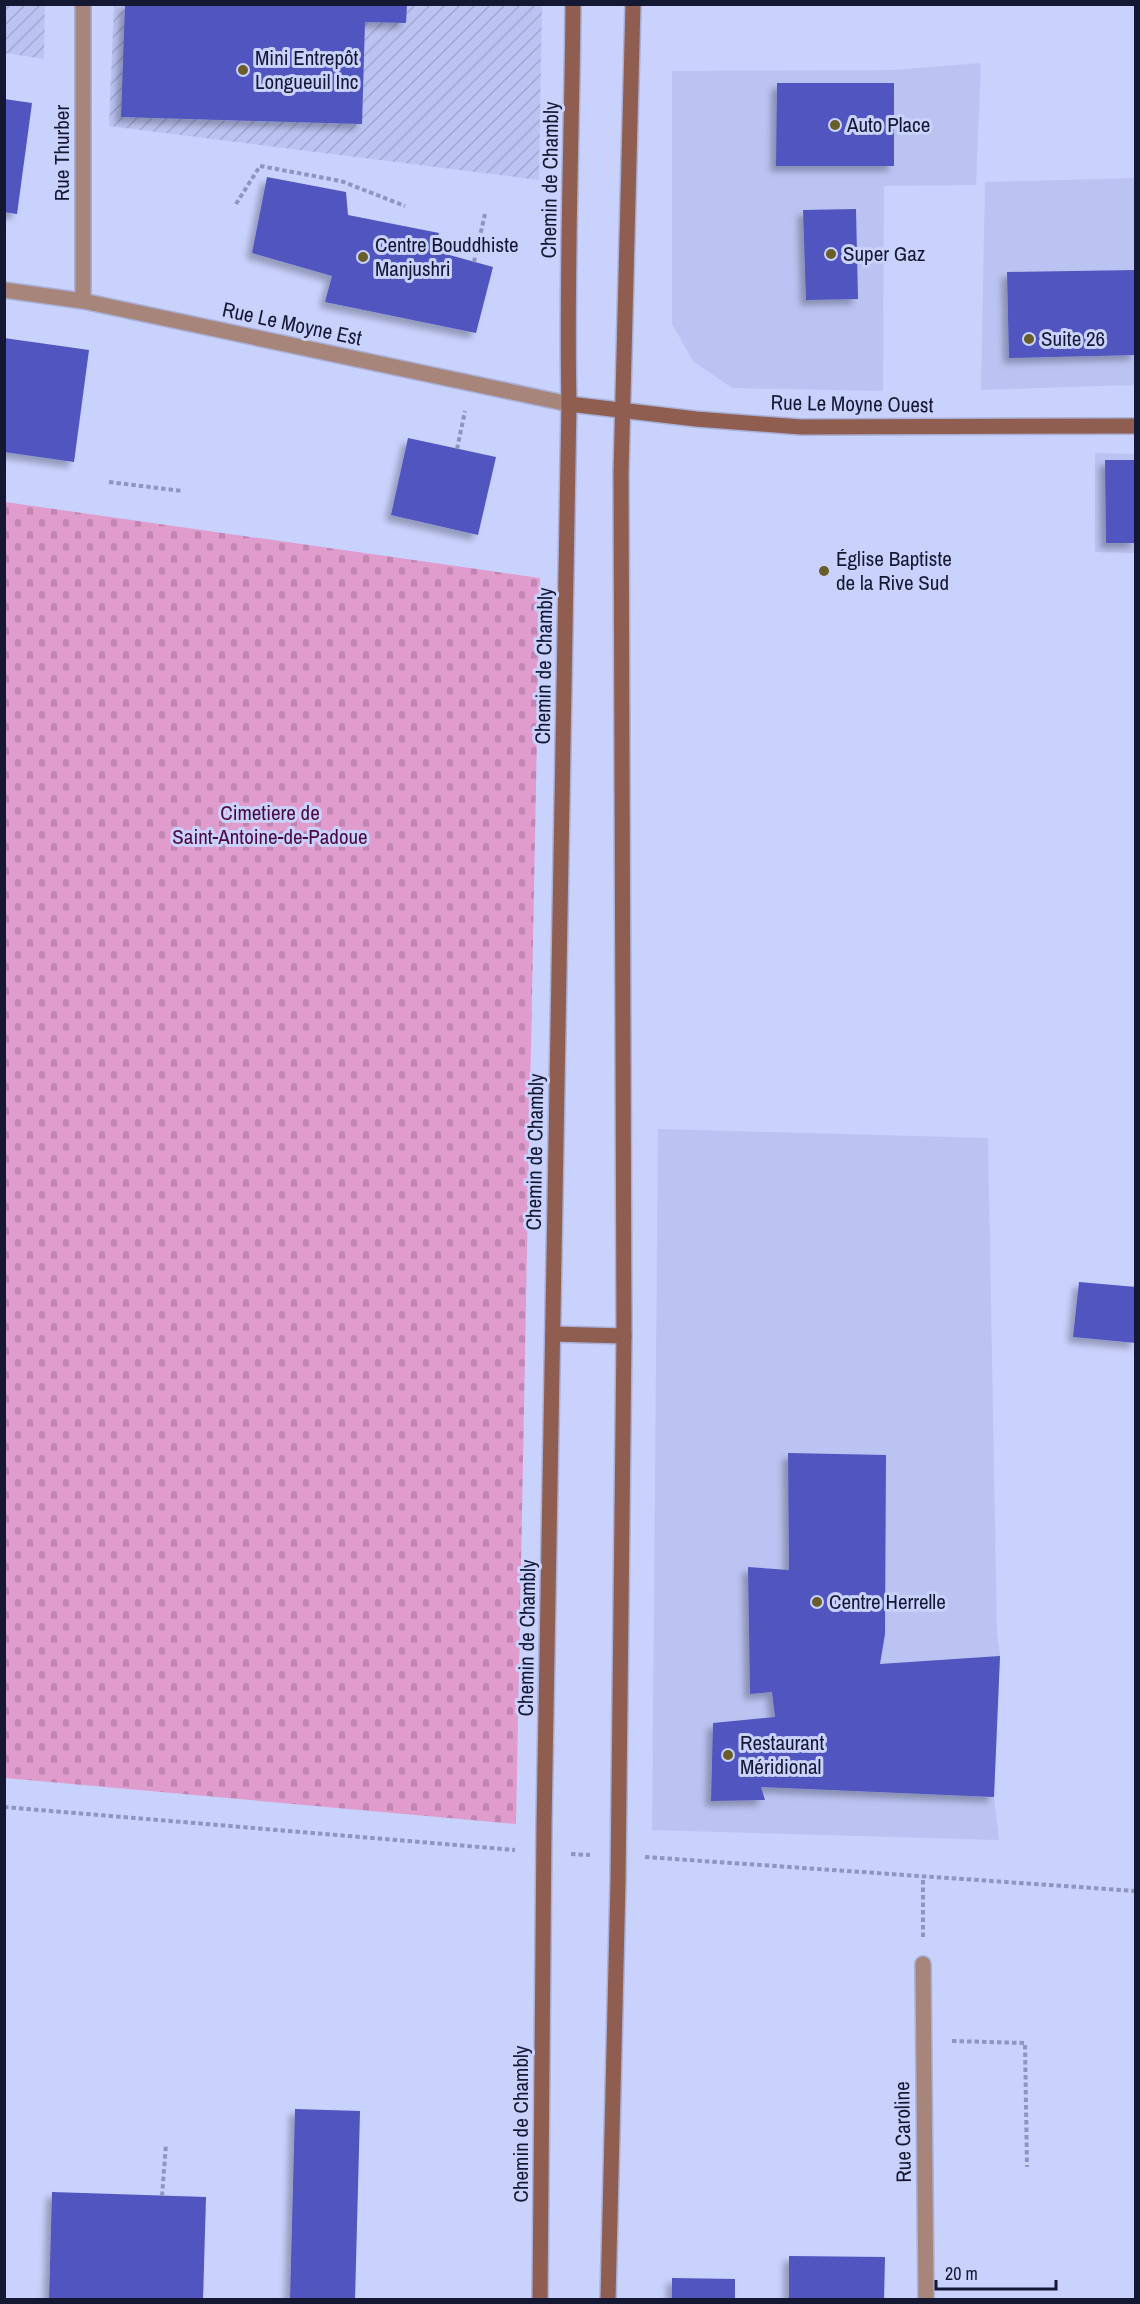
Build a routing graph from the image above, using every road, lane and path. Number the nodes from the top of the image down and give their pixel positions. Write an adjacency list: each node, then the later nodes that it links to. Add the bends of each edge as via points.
1 (83, 4): 9 (street, Rue Thurber)
2 (573, 4): 11 (main road, Chemin de Chambly)
3 (633, 4): 12 (main road)
4 (236, 204): 5 (path, via 260,166 341,181)
5 (405, 206)
6 (485, 214): 7 (path)
7 (474, 262)
8 (4, 290): 9 (street, Rue Le Moyne Est)
9 (82, 301): 10 (street, Rue Le Moyne Est)
10 (471, 383): 11 (street, Rue Le Moyne Est); 14 (path)
11 (569, 404): 12 (main road, Rue Le Moyne Ouest); 17 (main road, Chemin de Chambly)
12 (624, 410): 13 (main road, Rue Le Moyne Ouest, via 801,427); 18 (main road, via 620,529)
13 (1136, 426)
14 (457, 449)
15 (109, 482): 16 (path)
16 (182, 491)
17 (553, 1334): 18 (main road); 29 (main road, Chemin de Chambly)
18 (624, 1336): 30 (main road, via 618,1894)
19 (4, 1807): 20 (path)
20 (508, 1849)
21 (634, 1856): 22 (path)
22 (923, 1876): 23 (path); 24 (path)
23 (1136, 1891)
24 (923, 1964): 25 (street, Rue Caroline)
25 (923, 2040): 27 (path, via 1026,2043); 31 (street, Rue Caroline)
26 (166, 2144): 28 (path)
27 (1027, 2167)
28 (162, 2196)
29 (540, 2300)
30 (608, 2300)
31 (926, 2300)

